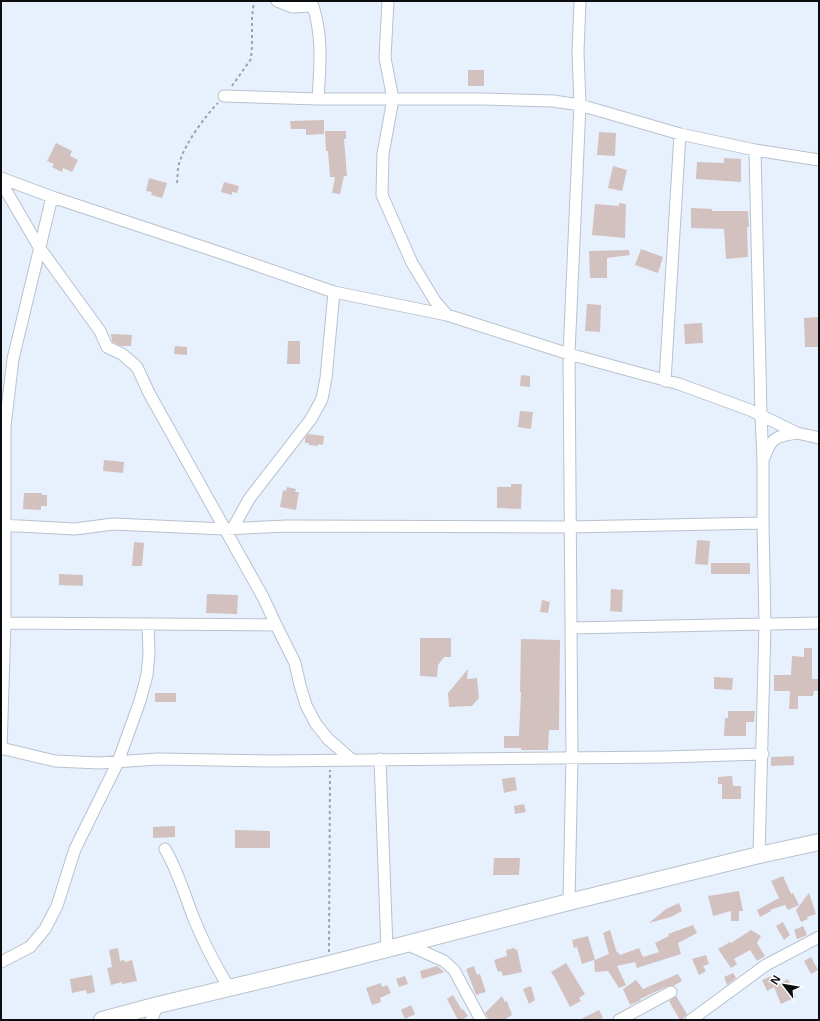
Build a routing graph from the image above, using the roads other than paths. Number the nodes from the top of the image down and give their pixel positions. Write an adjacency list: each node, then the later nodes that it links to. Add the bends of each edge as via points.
1 (277, 1): 5 (street, via 292,7 313,6 319,30)
2 (388, 1): 6 (street, via 385,58)
3 (580, 1): 7 (street)
4 (224, 96): 5 (street)
5 (318, 99): 6 (street)
6 (393, 99): 7 (street, via 546,101); 16 (street, via 383,154 382,195 412,263)
7 (580, 105): 8 (street); 17 (street)
8 (680, 134): 9 (street); 18 (street)
9 (755, 150): 10 (street); 19 (street)
10 (819, 160)
11 (1, 178): 13 (street)
12 (1, 182): 14 (street)
13 (52, 197): 14 (street); 15 (street)
14 (39, 247): 24 (street, via 14,359 5,426); 26 (street, via 100,331 107,347 122,354 137,366 149,393)
15 (334, 292): 16 (street); 26 (street, via 322,399 311,419)
16 (446, 315): 17 (street)
17 (569, 354): 18 (street); 25 (street)
18 (665, 381): 19 (street)
19 (761, 415): 20 (street); 22 (street)
20 (797, 433): 21 (street); 22 (street, via 775,438)
21 (819, 438)
22 (763, 461): 23 (street)
23 (763, 523): 25 (street); 30 (street)
24 (3, 526): 26 (street, via 75,529 113,524); 27 (street)
25 (570, 527): 26 (street); 32 (street)
26 (229, 528): 31 (street)
27 (5, 623): 29 (street); 33 (street)
28 (819, 623): 30 (street)
29 (148, 624): 31 (street); 38 (street, via 147,674)
30 (765, 624): 32 (street); 34 (street)
31 (276, 625): 37 (street, via 295,663 306,705 316,724 328,739)
32 (571, 628): 35 (street)
33 (1, 749): 38 (street, via 56,761)
34 (762, 754): 35 (street); 41 (street)
35 (572, 757): 36 (street); 42 (street)
36 (380, 759): 37 (street); 45 (street)
37 (352, 760): 38 (street, via 158,759)
38 (118, 762): 46 (street, via 75,849 56,906 45,929 30,947)
39 (819, 842): 41 (main road)
40 (165, 849): 47 (street, via 174,864 194,921 211,958)
41 (759, 855): 42 (main road)
42 (569, 902): 44 (main road)
43 (819, 937): 54 (street, via 766,965)
44 (406, 944): 45 (main road); 52 (street, via 444,961 454,970)
45 (387, 949): 47 (main road)
46 (1, 962)
47 (229, 988): 49 (main road)
48 (671, 992): 53 (street)
49 (158, 1005): 50 (main road); 51 (street)
50 (102, 1020)
51 (151, 1020)
52 (481, 1020)
53 (619, 1020)
54 (691, 1020)

